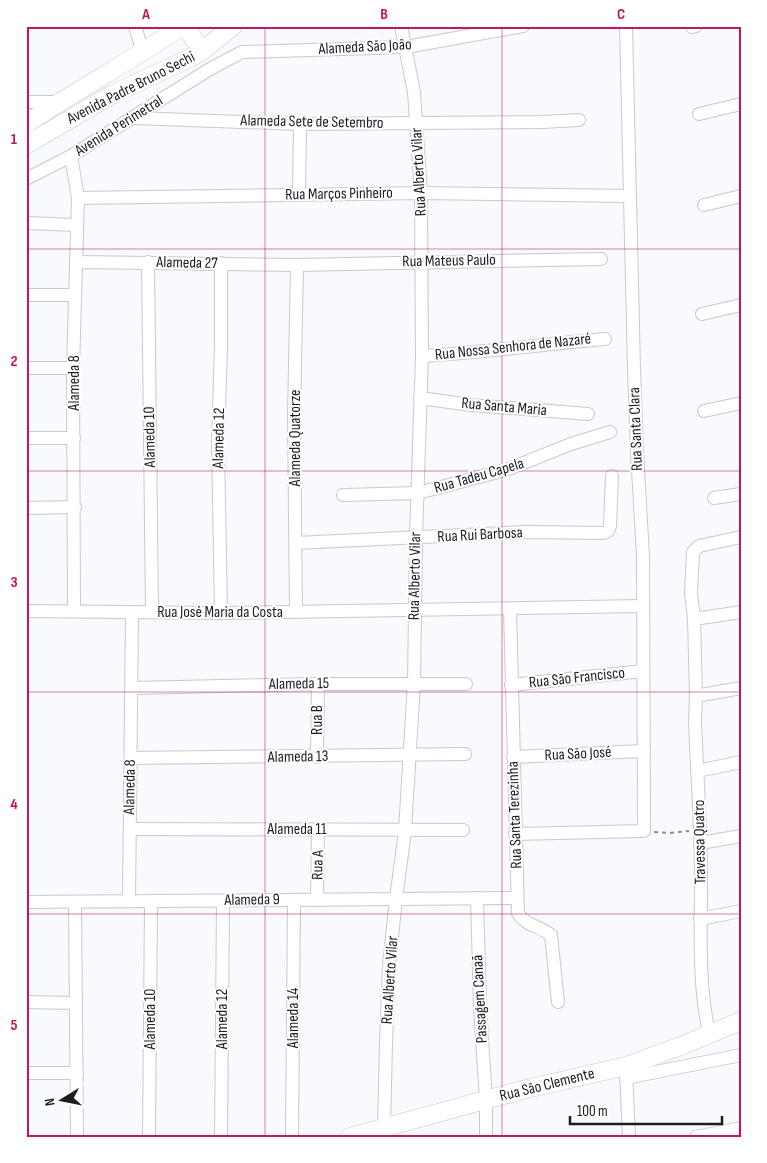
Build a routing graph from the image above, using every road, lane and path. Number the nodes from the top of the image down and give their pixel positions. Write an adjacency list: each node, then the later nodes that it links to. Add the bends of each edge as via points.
1 (135, 26): 9 (street)
2 (184, 26): 8 (main road); 9 (main road, Avenida Padre Bruno Sechi)
3 (233, 26): 8 (main road, Avenida Padre Bruno Sechi)
4 (401, 26): 7 (street, Rua Alberto Vilar)
5 (523, 26): 7 (street, Alameda São João)
6 (626, 26): 25 (street, Rua Santa Clara)
7 (406, 46): 10 (street, Alameda São João, via 242,52); 17 (street, Rua Alberto Vilar)
8 (202, 51): 20 (main road, Avenida Padre Bruno Sechi, via 112,94)
9 (143, 53): 12 (main road, Avenida Padre Bruno Sechi)
10 (210, 69): 15 (street, Avenida Perimetral)
11 (26, 102): 12 (street)
12 (60, 102): 18 (main road, Avenida Padre Bruno Sechi)
13 (741, 104): 14 (street)
14 (699, 114)
15 (134, 118): 19 (street, Alameda Sete de Setembro); 21 (street, Avenida Perimetral)
16 (579, 120): 17 (street, Alameda Sete de Setembro)
17 (416, 123): 19 (street, Alameda Sete de Setembro); 23 (street, Rua Alberto Vilar)
18 (26, 124)
19 (300, 124): 24 (street)
20 (26, 145)
21 (72, 156): 22 (street, Avenida Perimetral); 27 (street, Alameda 8)
22 (26, 179)
23 (421, 193): 24 (street, Rua Marços Pinheiro); 25 (street, Rua Marços Pinheiro); 34 (street, Rua Alberto Vilar)
24 (299, 194): 27 (street, Rua Marços Pinheiro)
25 (630, 196): 62 (street, Rua Santa Clara)
26 (741, 196): 28 (street)
27 (78, 198): 30 (street, Alameda 8)
28 (704, 205)
29 (26, 223): 30 (street)
30 (76, 225): 32 (street, Alameda 8)
31 (601, 259): 34 (street, Rua Mateus Paulo)
32 (76, 262): 33 (street, Alameda 27); 38 (street, Alameda 8)
33 (148, 262): 35 (street, Alameda 27); 68 (street, Alameda 10)
34 (422, 262): 36 (street, Rua Mateus Paulo); 42 (street, Rua Alberto Vilar)
35 (221, 263): 36 (street, Alameda 27); 71 (street, Alameda 12, via 218,444)
36 (297, 265): 61 (street, Alameda Quatorze)
37 (26, 296): 38 (street)
38 (75, 296): 44 (street, Alameda 8)
39 (741, 305): 40 (street)
40 (702, 314)
41 (605, 338): 42 (street, Rua Nossa Senhora de Nazaré)
42 (422, 356): 45 (street, Rua Alberto Vilar)
43 (26, 368): 44 (street)
44 (73, 368): 51 (street, Alameda 8)
45 (420, 398): 48 (street, Rua Santa Maria); 53 (street, Rua Alberto Vilar)
46 (741, 403): 47 (street)
47 (704, 411)
48 (588, 414)
49 (610, 432): 53 (street, Rua Tadeu Capela, via 506,470)
50 (26, 438): 51 (street)
51 (74, 438): 57 (street, Alameda 8)
52 (612, 476): 59 (street, Rua Rui Barbosa, via 608,531)
53 (418, 493): 55 (street, Rua Tadeu Capela); 59 (street, Rua Alberto Vilar)
54 (741, 494): 56 (street)
55 (344, 495)
56 (714, 498)
57 (75, 506): 58 (street); 64 (street, Alameda 8)
58 (26, 508)
59 (416, 538): 61 (street, Rua Rui Barbosa); 65 (street, Rua Alberto Vilar)
60 (741, 538): 72 (street, via 699,546 693,552 691,594)
61 (296, 544): 69 (street, Alameda Quatorze)
62 (643, 606): 63 (street); 73 (street, Rua Santa Clara)
63 (510, 608): 65 (street); 77 (street, Rua Santa Terezinha)
64 (74, 611): 66 (street, Rua José Maria da Costa); 67 (street, Rua José Maria da Costa)
65 (414, 611): 69 (street, Rua José Maria da Costa); 74 (street, Rua Alberto Vilar)
66 (26, 612)
67 (132, 612): 68 (street, Rua José Maria da Costa); 78 (street, Alameda 8)
68 (152, 612): 71 (street, Rua José Maria da Costa)
69 (296, 612): 71 (street, Rua José Maria da Costa)
70 (741, 612): 72 (street)
71 (221, 613)
72 (694, 620): 80 (street)
73 (643, 671): 77 (street, Rua São Francisco); 81 (street, Rua Santa Clara)
74 (414, 683): 75 (street, Alameda 15); 76 (street, Alameda 15); 82 (street, Rua Alberto Vilar)
75 (318, 684): 78 (street, Alameda 15); 84 (street, Rua B)
76 (466, 684)
77 (511, 685): 85 (street, Rua Santa Terezinha)
78 (132, 688): 86 (street, Alameda 8)
79 (741, 688): 80 (street)
80 (696, 696): 88 (street, Travessa Quatro)
81 (644, 751): 85 (street, Rua São José); 93 (street, Rua Santa Clara)
82 (411, 754): 83 (street, Alameda 13); 84 (street, Alameda 13); 92 (street, Rua Alberto Vilar)
83 (465, 754)
84 (317, 757): 86 (street, Alameda 13)
85 (513, 757): 94 (street, Rua Santa Terezinha)
86 (131, 758): 89 (street, Alameda 8)
87 (741, 762): 88 (street)
88 (698, 771): 96 (street, Travessa Quatro)
89 (130, 829): 90 (street, Alameda 11); 105 (street, Alameda 8)
90 (318, 829): 92 (street, Alameda 11); 101 (street, Rua A)
91 (463, 830): 92 (street, Alameda 11)
92 (405, 831): 99 (street, Rua Alberto Vilar)
93 (644, 831): 94 (street); 96 (path)
94 (515, 834): 98 (street, Rua Santa Terezinha)
95 (741, 836): 96 (street)
96 (700, 837): 108 (street, Travessa Quatro)
97 (477, 898): 98 (street, Alameda 9); 99 (street, Alameda 9); 118 (street, Passagem Canaã)
98 (517, 898): 110 (street, Rua Santa Terezinha, via 521,919 551,935)
99 (396, 899): 101 (street, Alameda 9); 119 (street, Rua Alberto Vilar, via 389,975)
100 (294, 900): 101 (street, Alameda 9); 102 (street, Alameda 9); 125 (street, Alameda 14)
101 (317, 900)
102 (223, 901): 106 (street, Alameda 9); 124 (street, Alameda 12)
103 (26, 902): 104 (street, Alameda 9)
104 (75, 902): 105 (street, Alameda 9); 111 (street)
105 (129, 902): 106 (street, Alameda 9)
106 (152, 902): 123 (street, Alameda 10)
107 (741, 911): 108 (street)
108 (700, 919): 113 (street, Travessa Quatro, via 702,995)
109 (26, 1002): 111 (street)
110 (558, 1002)
111 (76, 1003): 117 (street)
112 (741, 1021): 113 (main road, Rua São Clemente)
113 (709, 1033): 115 (main road, Rua São Clemente)
114 (741, 1056): 115 (street)
115 (626, 1072): 118 (main road, Rua São Clemente); 127 (street)
116 (26, 1073): 117 (street)
117 (77, 1073): 122 (street)
118 (486, 1100): 119 (main road, Rua São Clemente); 126 (street, Passagem Canaã)
119 (384, 1127): 121 (main road, Rua São Clemente)
120 (741, 1128): 128 (street)
121 (354, 1136)
122 (77, 1137)
123 (150, 1137)
124 (221, 1137)
125 (292, 1137)
126 (486, 1137)
127 (629, 1137)
128 (696, 1137)

